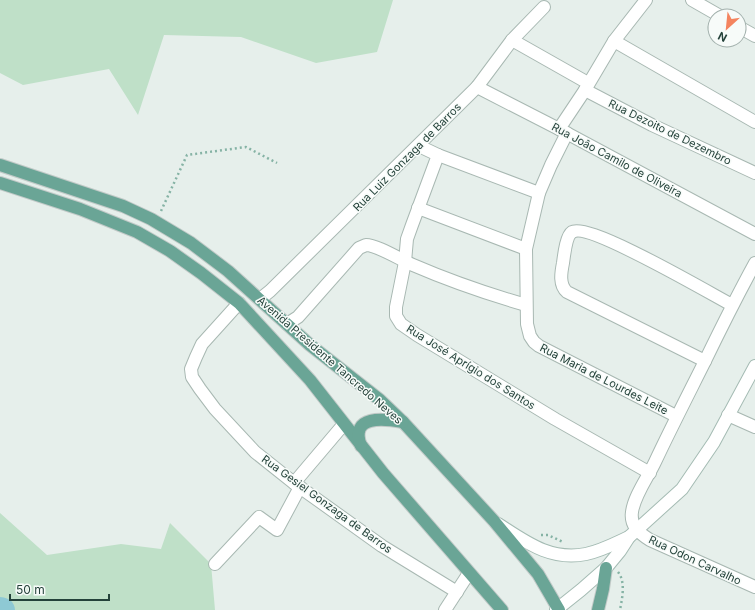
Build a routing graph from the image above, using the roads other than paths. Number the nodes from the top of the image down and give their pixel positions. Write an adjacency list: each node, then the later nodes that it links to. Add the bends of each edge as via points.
1 (646, 0): 6 (street, Rua Maria de Lourdes Leite)
2 (692, 0): 4 (street)
3 (544, 7): 5 (street, Rua Luiz Gonzaga de Barros)
4 (707, 9)
5 (512, 40): 7 (street, Rua Dezoito de Dezembro); 8 (street, Rua Luiz Gonzaga de Barros)
6 (614, 41): 7 (street, Rua Maria de Lourdes Leite); 9 (street)
7 (586, 86): 10 (street, Rua Maria de Lourdes Leite); 14 (street, Rua Dezoito de Dezembro, via 652,125)
8 (477, 87): 10 (street, Rua João Camilo de Oliveira); 11 (street, Rua Luiz Gonzaga de Barros)
9 (755, 122)
10 (563, 131): 16 (street, Rua Maria de Lourdes Leite); 18 (street, Rua João Camilo de Oliveira)
11 (419, 146): 12 (street); 22 (street, Rua Luiz Gonzaga de Barros)
12 (438, 155): 16 (street); 17 (street, Rua José Aprígio dos Santos)
13 (0, 165): 22 (main road, Avenida Presidente Tancredo Neves, via 123,206 150,219 191,243)
14 (755, 173)
15 (0, 183): 23 (main road, Avenida Presidente Tancredo Neves, via 80,209 136,232 202,273)
16 (539, 193): 19 (street, Rua Maria de Lourdes Leite)
17 (418, 208): 19 (street); 20 (street, Rua José Aprígio dos Santos, via 407,239)
18 (755, 234)
19 (526, 249): 24 (street, Rua Maria de Lourdes Leite)
20 (405, 262): 24 (street, via 471,288); 26 (street, via 369,245 363,245 298,317); 35 (street, Rua José Aprígio dos Santos, via 396,307 396,316 401,324 555,420)
21 (755, 263): 25 (street)
22 (260, 299): 26 (main road, Avenida Presidente Tancredo Neves)
23 (239, 303): 32 (main road, Avenida Presidente Tancredo Neves, via 310,380); 36 (street, Rua Gesiel Gonzaga de Barros, via 202,344 191,369 192,377 215,409 255,452)
24 (526, 305): 30 (street, Rua Maria de Lourdes Leite, via 527,324 534,342)
25 (732, 305): 27 (street); 27 (street, via 612,241 574,231 567,240 562,271 565,290)
26 (287, 324): 31 (main road, Avenida Presidente Tancredo Neves)
27 (705, 361): 30 (street)
28 (755, 366): 29 (street)
29 (728, 415): 33 (street); 38 (street, via 714,442 682,489)
30 (676, 416): 35 (street)
31 (403, 422): 34 (main road, via 384,419 366,422 358,438); 37 (main road, Avenida Presidente Tancredo Neves)
32 (344, 424): 34 (main road, Avenida Presidente Tancredo Neves); 36 (street)
33 (755, 427)
34 (362, 447): 41 (main road, Avenida Presidente Tancredo Neves)
35 (650, 473): 38 (street, via 635,499 632,511)
36 (297, 485): 39 (street, via 277,530 259,517); 43 (street, Rua Gesiel Gonzaga de Barros, via 382,546)
37 (494, 521): 38 (street, via 533,546 562,556 587,554); 46 (main road, Avenida Presidente Tancredo Neves, via 538,574)
38 (633, 534): 40 (street); 42 (street, Rua Odon Carvalho)
39 (215, 564)
40 (606, 568): 46 (street); 47 (main road)
41 (469, 573): 43 (street); 45 (main road, Avenida Presidente Tancredo Neves)
42 (755, 587)
43 (457, 592): 44 (street)
44 (445, 610)
45 (502, 610)
46 (558, 610)
47 (598, 610)

